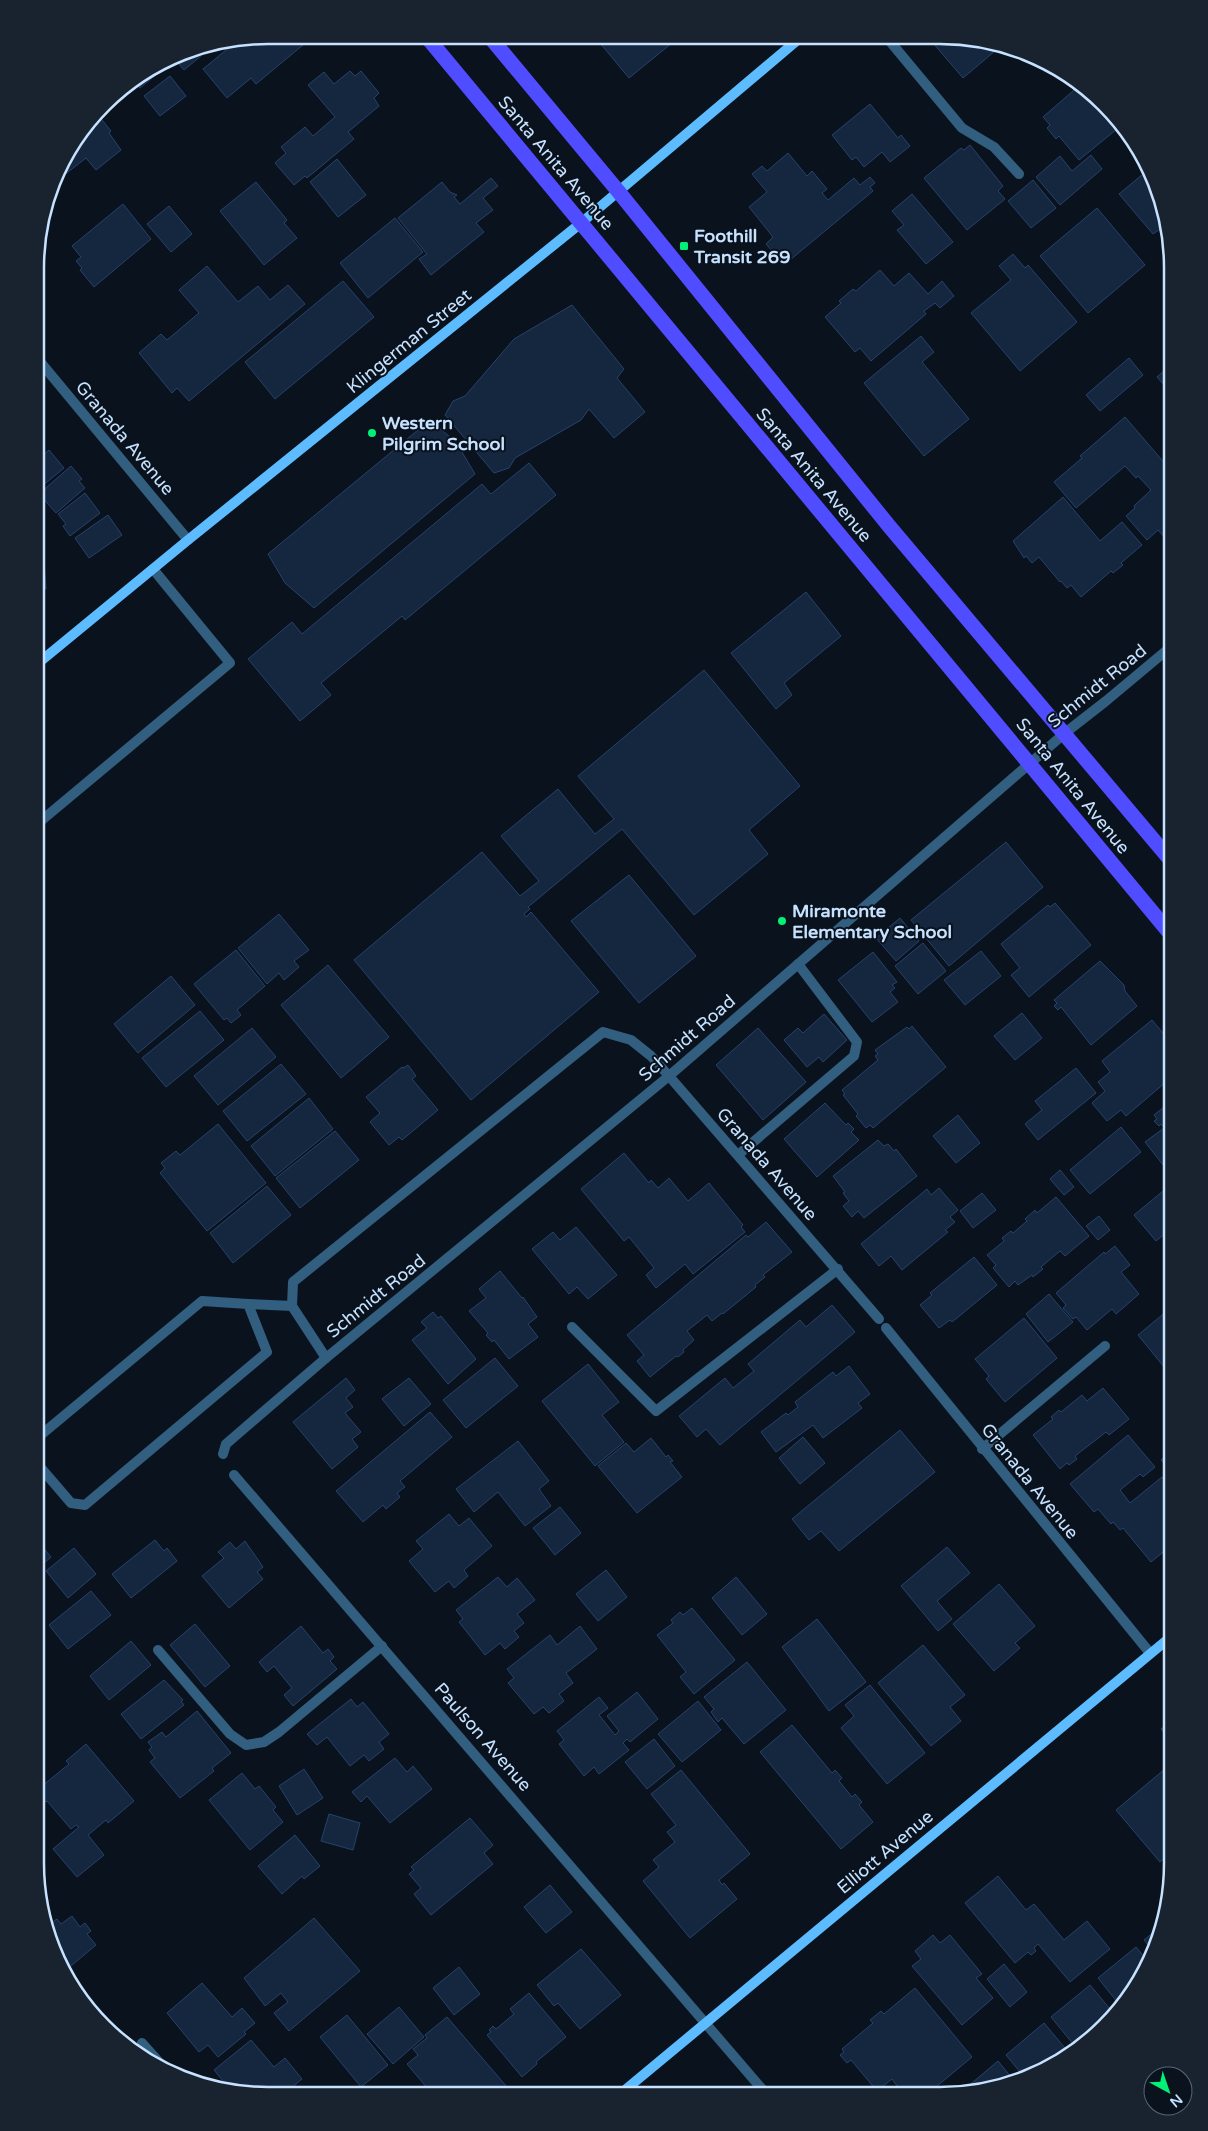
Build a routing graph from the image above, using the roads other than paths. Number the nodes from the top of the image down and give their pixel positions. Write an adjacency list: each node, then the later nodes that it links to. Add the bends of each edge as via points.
1 (433, 44): 7 (main road, Santa Anita Avenue)
2 (496, 44): 6 (main road, Santa Anita Avenue)
3 (793, 44): 6 (street, Klingerman Street)
4 (892, 44): 5 (street, via 962,128 994,147)
5 (1020, 174)
6 (618, 191): 7 (street, Klingerman Street); 13 (main road, Santa Anita Avenue, via 889,526)
7 (581, 223): 9 (street, Klingerman Street); 14 (main road, Santa Anita Avenue)
8 (44, 366): 9 (street, Granada Avenue)
9 (188, 540): 10 (street, Klingerman Street)
10 (153, 569): 12 (street, Klingerman Street); 15 (street, via 230,663)
11 (1164, 652): 13 (street, Schmidt Road)
12 (44, 658)
13 (1065, 733): 14 (street, Schmidt Road); 16 (main road, Santa Anita Avenue)
14 (1030, 763): 17 (main road, Santa Anita Avenue); 18 (street, Schmidt Road)
15 (44, 818)
16 (1164, 852)
17 (1164, 927)
18 (798, 964): 19 (street, Schmidt Road); 20 (street, via 857,1042 854,1056)
19 (669, 1076): 20 (street, Granada Avenue); 23 (street, Granada Avenue, via 631,1040 603,1032 293,1282); 28 (street, Schmidt Road)
20 (738, 1155): 21 (street, Granada Avenue)
21 (838, 1269): 24 (street, Granada Avenue); 25 (street, via 656,1411)
22 (248, 1304): 23 (street); 29 (street, via 202,1301); 32 (street, via 266,1352 85,1505 71,1503)
23 (292, 1306): 28 (street)
24 (879, 1319)
25 (572, 1328)
26 (886, 1328): 30 (street, Granada Avenue)
27 (1105, 1346): 30 (street)
28 (326, 1358): 31 (street, Schmidt Road, via 226,1444)
29 (44, 1432)
30 (982, 1448): 37 (street, Granada Avenue)
31 (223, 1454)
32 (44, 1471)
33 (234, 1475): 35 (street, Paulson Avenue)
34 (1164, 1642): 37 (street, Elliott Avenue)
35 (382, 1646): 36 (street, via 279,1732 264,1742 246,1745 230,1734); 38 (street, Paulson Avenue)
36 (158, 1650)
37 (1150, 1653): 38 (street, Elliott Avenue)
38 (706, 2022): 41 (street, Elliott Avenue); 42 (street, Paulson Avenue)
39 (142, 2043): 40 (street)
40 (152, 2054)
41 (629, 2087)
42 (760, 2087)

